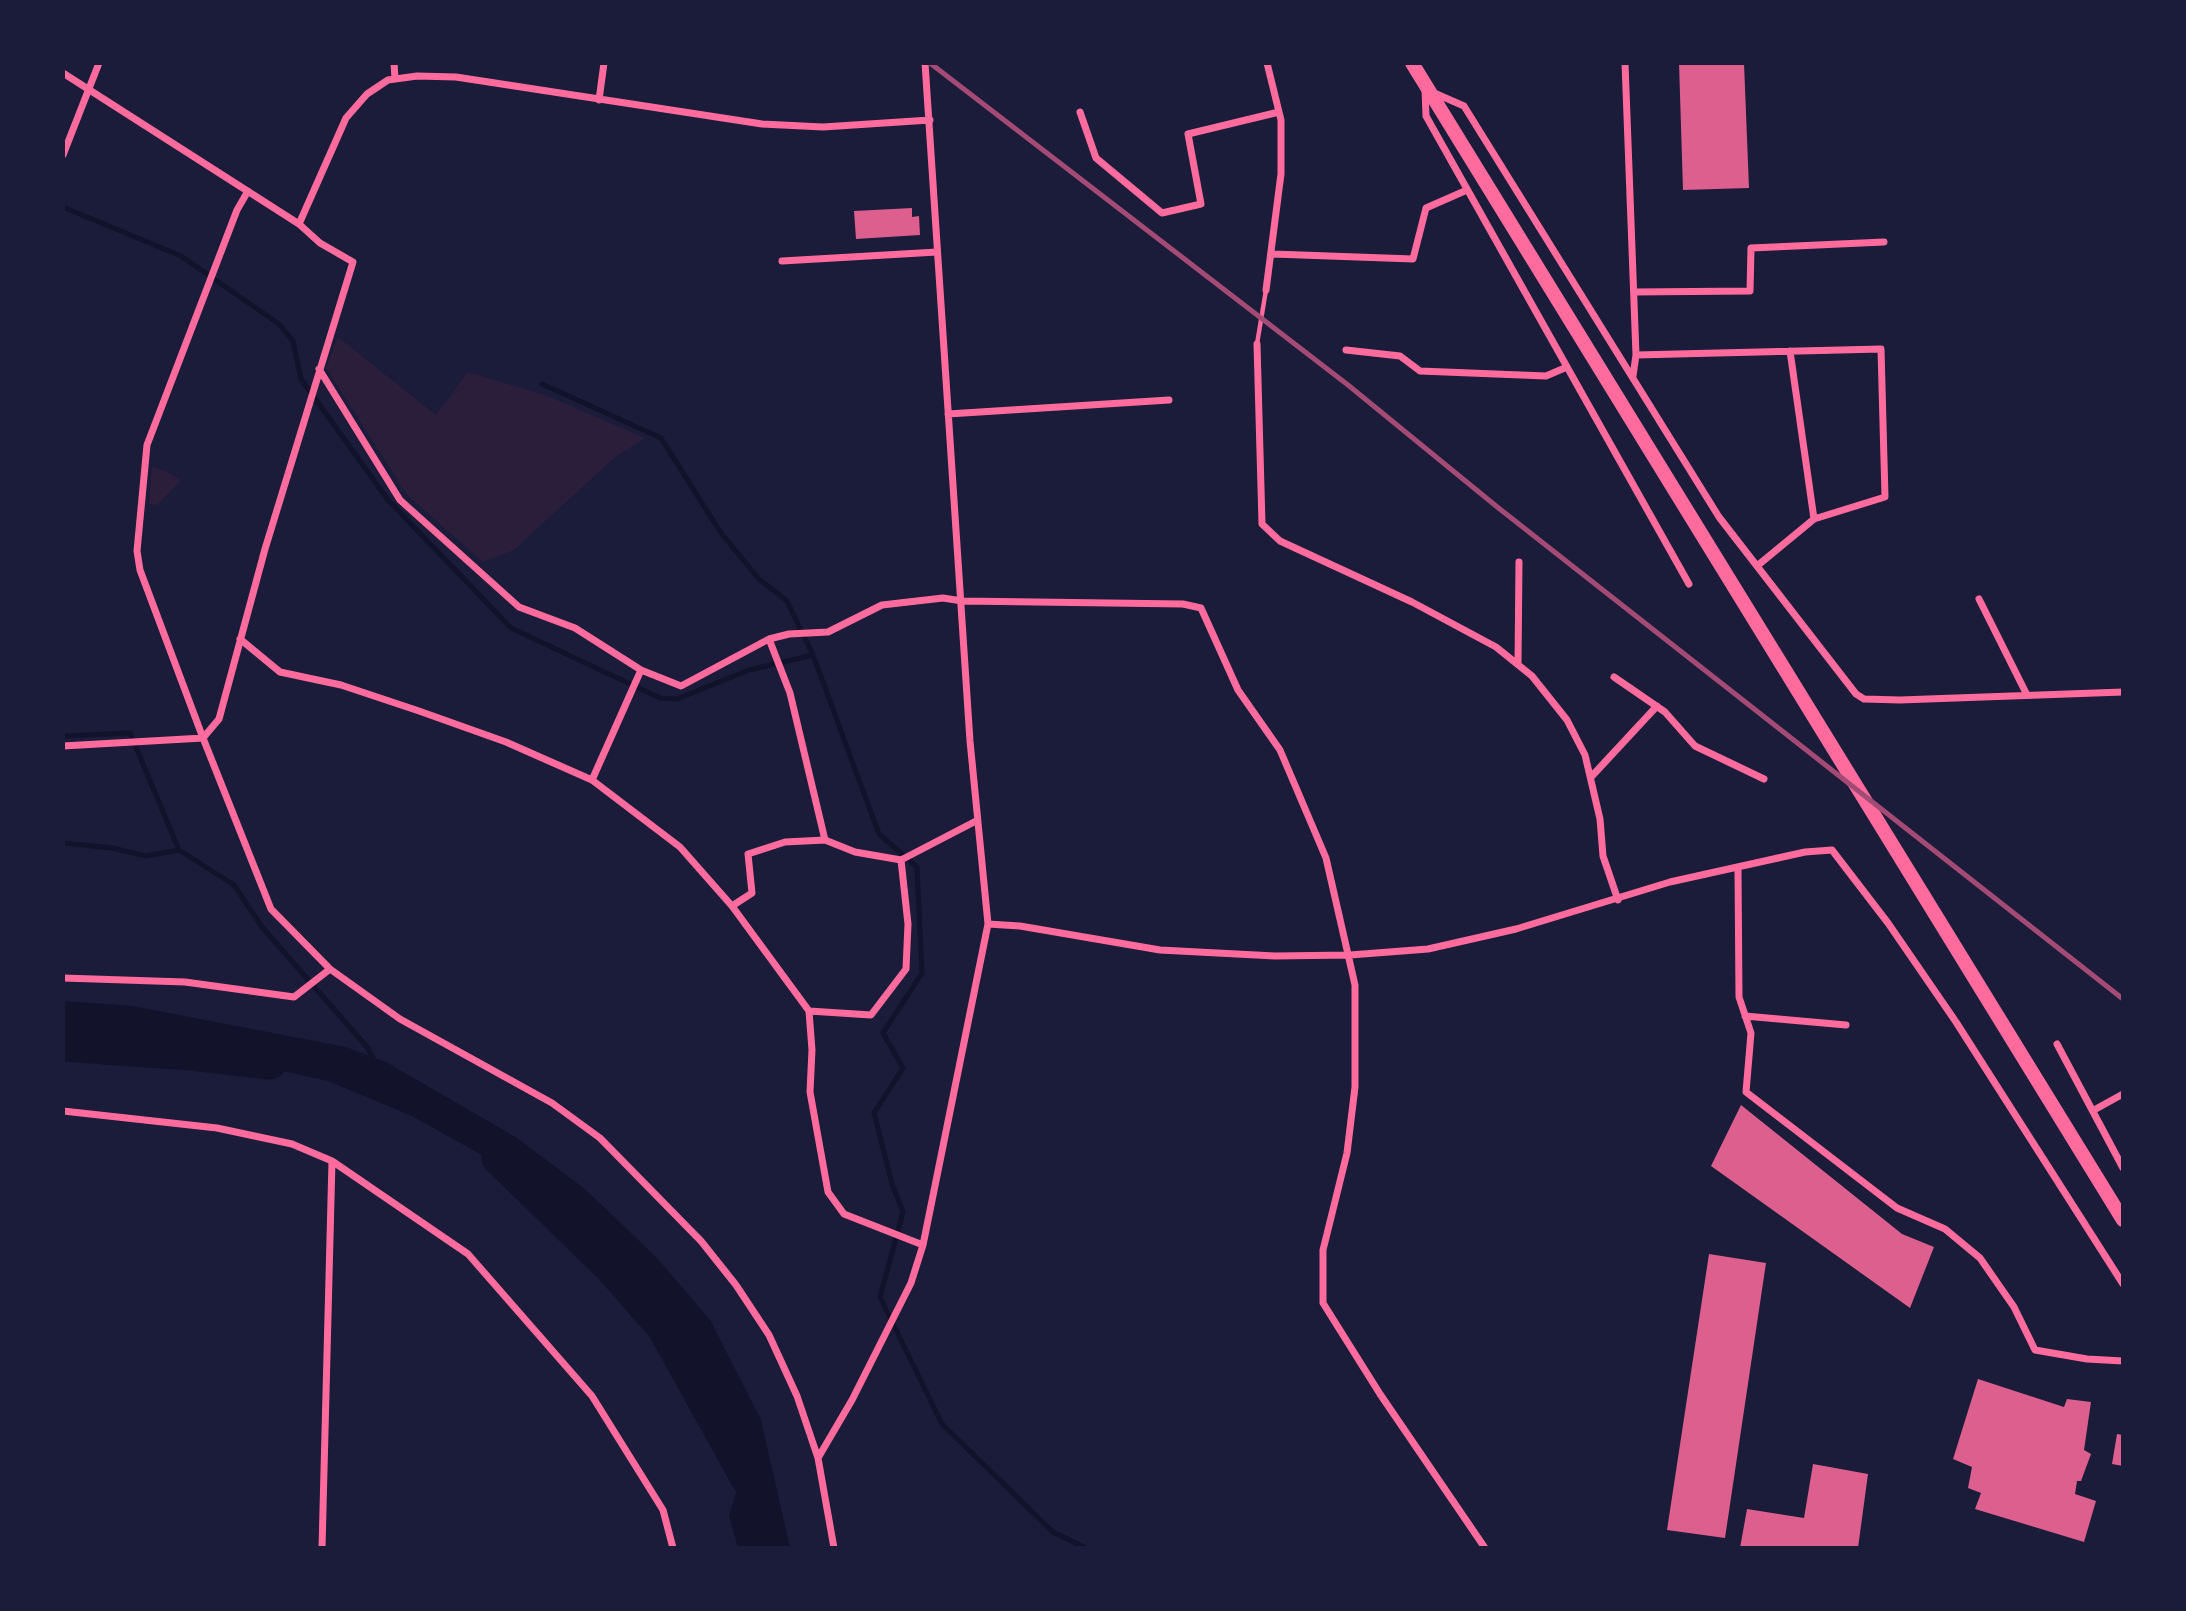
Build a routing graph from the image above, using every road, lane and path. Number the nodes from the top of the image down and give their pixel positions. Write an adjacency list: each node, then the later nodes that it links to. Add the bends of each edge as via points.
1 (99, 63): 11 (street)
2 (394, 63): 9 (street)
3 (604, 63): 12 (street)
4 (925, 63): 15 (street)
5 (1267, 63): 13 (street)
6 (1412, 63): 10 (main road)
7 (1625, 63): 25 (street)
8 (63, 73): 11 (street)
9 (395, 79): 12 (street, via 456,77); 19 (street, via 366,94 346,118)
10 (1425, 89): 17 (street, via 1426,117); 32 (street, via 1464,106); 73 (main road)
11 (90, 91): 16 (street); 18 (street)
12 (599, 100): 15 (street, via 762,124 823,127)
13 (1279, 111): 14 (street, via 1188,134 1201,204 1162,213 1096,158); 22 (street, via 1281,174)
14 (1080, 112)
15 (930, 120): 21 (street)
16 (63, 155)
17 (1467, 190): 22 (street, via 1426,208 1413,259); 30 (street)
18 (248, 191): 19 (street); 49 (street, via 147,445 136,551)
19 (299, 224): 31 (street, via 353,262)
20 (1884, 242): 25 (street, via 1751,248 1749,291)
21 (937, 252): 23 (street); 34 (street)
22 (1273, 254): 24 (street)
23 (782, 261)
24 (1266, 290): 26 (lane)
25 (1633, 292): 29 (street)
26 (1257, 344): 43 (street, via 1262,524 1280,541 1412,602 1496,647)
27 (1346, 350): 30 (street, via 1400,356 1420,371 1546,376)
28 (1790, 351): 29 (street); 35 (street); 35 (street, via 1881,349 1885,497)
29 (1636, 355): 32 (street)
30 (1567, 367): 38 (street)
31 (319, 369): 41 (street); 44 (street, via 400,499 519,607 575,628)
32 (1633, 377): 37 (street, via 1718,517)
33 (1169, 400): 34 (street)
34 (948, 414): 40 (street)
35 (1814, 519): 37 (street)
36 (1519, 562): 43 (street)
37 (1758, 566): 47 (street, via 1864,699)
38 (1689, 584)
39 (1979, 599): 47 (street)
40 (962, 601): 42 (street, via 943,598 882,605 828,632); 54 (street); 61 (street, via 1201,608 1238,690 1280,750 1326,858)
41 (240, 639): 49 (street, via 219,719); 53 (street, via 280,672 341,685 419,711)
42 (769, 639): 44 (street, via 681,686); 55 (street, via 790,693)
43 (1518, 664): 51 (street, via 1567,720)
44 (641, 670): 53 (street)
45 (1614, 677): 48 (street)
46 (2123, 692): 47 (street)
47 (2027, 695)
48 (1657, 706): 51 (street); 52 (street, via 1695,746)
49 (203, 738): 50 (street); 62 (street, via 271,909)
50 (63, 746)
51 (1592, 776): 58 (street, via 1603,856)
52 (1765, 779)
53 (592, 780): 59 (street, via 680,847)
54 (976, 821): 56 (street); 60 (street)
55 (825, 840): 56 (street, via 855,852); 59 (street, via 785,842 748,853 752,893)
56 (901, 860): 64 (street, via 908,924 906,970 871,1016)
57 (1738, 869): 58 (street, via 1670,882); 65 (street, via 1737,959); 75 (street, via 1832,850 1956,1022)
58 (1618, 900): 61 (street, via 1428,948)
59 (732, 906): 64 (street)
60 (988, 924): 61 (street, via 1160,950); 74 (street)
61 (1350, 955): 81 (street, via 1355,985 1355,1087 1347,1153 1322,1250 1322,1303)
62 (330, 969): 63 (street, via 294,997 185,982); 77 (street, via 400,1018 552,1103 600,1138 701,1241 736,1285 769,1335)
63 (63, 978)
64 (809, 1011): 74 (street, via 810,1092 828,1192 844,1214)
65 (1745, 1016): 66 (street); 76 (street, via 1751,1033 1746,1092 1897,1208 1945,1229 1980,1258 2014,1307 2035,1350)
66 (1846, 1025)
67 (2057, 1044): 69 (street)
68 (2123, 1094): 69 (street)
69 (2094, 1110): 72 (street)
70 (63, 1111): 71 (street, via 217,1128 292,1144)
71 (332, 1161): 78 (street); 79 (street, via 468,1254 592,1396 663,1510)
72 (2123, 1167)
73 (2123, 1220)
74 (923, 1245): 77 (street, via 906,1295)
75 (2123, 1284)
76 (2123, 1360)
77 (818, 1458): 80 (street)
78 (322, 1548)
79 (674, 1548)
80 (834, 1548)
81 (1485, 1548)

